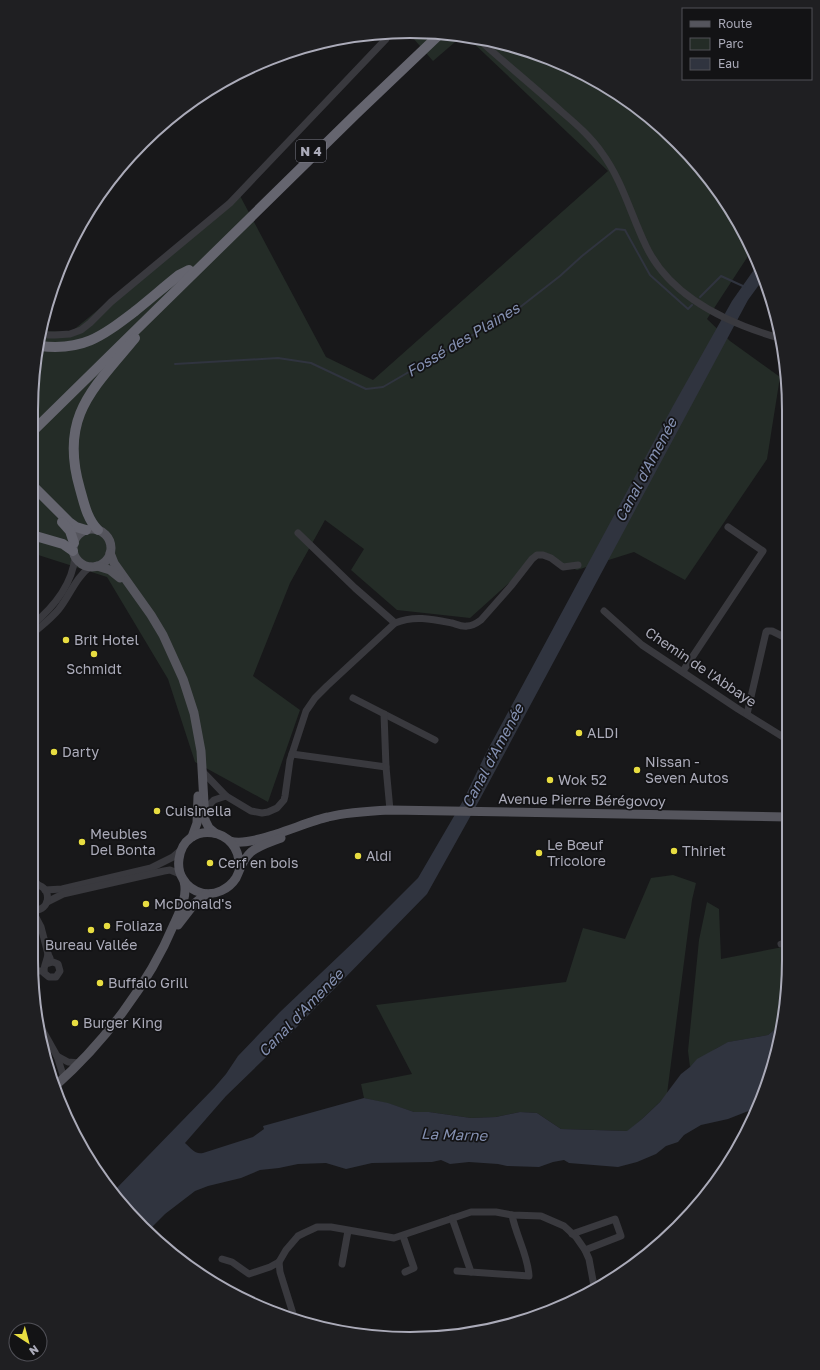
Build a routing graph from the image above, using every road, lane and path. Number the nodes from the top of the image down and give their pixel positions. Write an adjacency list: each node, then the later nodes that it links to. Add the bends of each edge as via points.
1 (386, 39): 7 (street, via 230,203 81,330 70,334)
2 (427, 39): 5 (highway, N 4)
3 (435, 39): 6 (highway, N 4)
4 (486, 46): 8 (street, via 596,145 609,164 646,247 658,267 678,288 709,309 743,326)
5 (189, 270): 9 (highway, via 94,340 65,347); 10 (highway, N 4)
6 (156, 310): 11 (highway, N 4); 16 (highway, via 151,320 87,399 75,426 75,470 90,520)
7 (46, 335)
8 (775, 337)
9 (43, 346)
10 (38, 418)
11 (38, 426)
12 (38, 491): 15 (highway, via 69,522)
13 (38, 499): 19 (highway, via 70,531)
14 (728, 527): 28 (street, via 763,551)
15 (86, 530): 16 (main road); 19 (main road, via 80,532)
16 (98, 530): 20 (main road, via 110,542)
17 (298, 533): 25 (street)
18 (38, 537): 19 (highway)
19 (74, 550): 22 (main road, via 82,564); 24 (street, via 73,571 62,593 50,610)
20 (110, 553): 22 (main road, via 105,561); 36 (main road, via 114,563 151,615 174,657 194,713)
21 (578, 565): 25 (street, via 563,567 551,558 537,555 481,620 468,627 416,618)
22 (94, 566): 26 (street, via 81,575 55,614); 43 (main road, via 110,570 119,577 159,637 179,681 190,715 197,752 198,817)
23 (604, 611): 28 (street, Chemin de l'Abbaye, via 642,644)
24 (38, 621)
25 (395, 623): 34 (street, via 315,698 306,711)
26 (38, 630)
27 (782, 636): 31 (street, via 772,631 766,632)
28 (682, 672): 31 (street, Chemin de l'Abbaye)
29 (353, 698): 30 (street)
30 (384, 714): 33 (street); 35 (street)
31 (747, 714): 32 (street, Chemin de l'Abbaye)
32 (782, 736)
33 (435, 740)
34 (292, 754): 35 (street); 37 (street, via 284,800 277,808 256,813)
35 (386, 767): 39 (street)
36 (203, 772): 37 (street); 38 (main road)
37 (226, 796): 38 (street, via 214,800)
38 (204, 810): 42 (main road, via 206,823)
39 (390, 810): 40 (main road, Avenue Pierre Bérégovoy); 41 (main road, Avenue Pierre Bérégovoy)
40 (353, 814): 44 (main road, via 315,820 254,841); 46 (main road, via 265,844 252,852)
41 (782, 817)
42 (215, 833): 43 (main road, via 207,832); 44 (main road)
43 (192, 837): 45 (main road)
44 (230, 841): 46 (main road, via 239,856)
45 (181, 850): 47 (main road, via 178,862); 49 (street, via 162,863 144,870 62,889)
46 (239, 868): 50 (main road, via 228,887 216,893)
47 (182, 877): 50 (main road, via 196,891); 51 (street, via 170,870 164,871 63,894); 56 (main road, via 184,901)
48 (38, 887): 49 (street)
49 (45, 890): 51 (street, via 48,895)
50 (206, 894): 56 (main road, via 195,903)
51 (47, 902): 52 (street)
52 (42, 908): 53 (street); 55 (street)
53 (38, 909)
54 (38, 920): 55 (street)
55 (42, 927): 57 (street, via 48,965)
56 (170, 935): 60 (main road, via 120,1016)
57 (38, 969)
58 (46, 1036): 59 (street)
59 (57, 1056): 60 (street, via 68,1062); 61 (street)
60 (80, 1063): 61 (main road)
61 (64, 1078): 62 (main road)
62 (59, 1083)
63 (512, 1215): 64 (street, via 478,1211); 66 (street, via 541,1216 564,1226); 74 (street, via 529,1276)
64 (452, 1218): 67 (street); 74 (street)
65 (348, 1230): 67 (street, via 389,1238); 70 (street, via 317,1227 304,1233 289,1246); 71 (street)
66 (572, 1234): 68 (street); 68 (street, via 615,1219 621,1236)
67 (403, 1236): 73 (street, via 414,1268)
68 (585, 1250): 75 (street)
69 (222, 1259): 70 (street, via 232,1262 249,1274)
70 (279, 1262): 76 (street)
71 (342, 1264)
72 (457, 1271): 74 (street)
73 (405, 1272)
74 (470, 1272)
75 (594, 1283)
76 (293, 1313)

